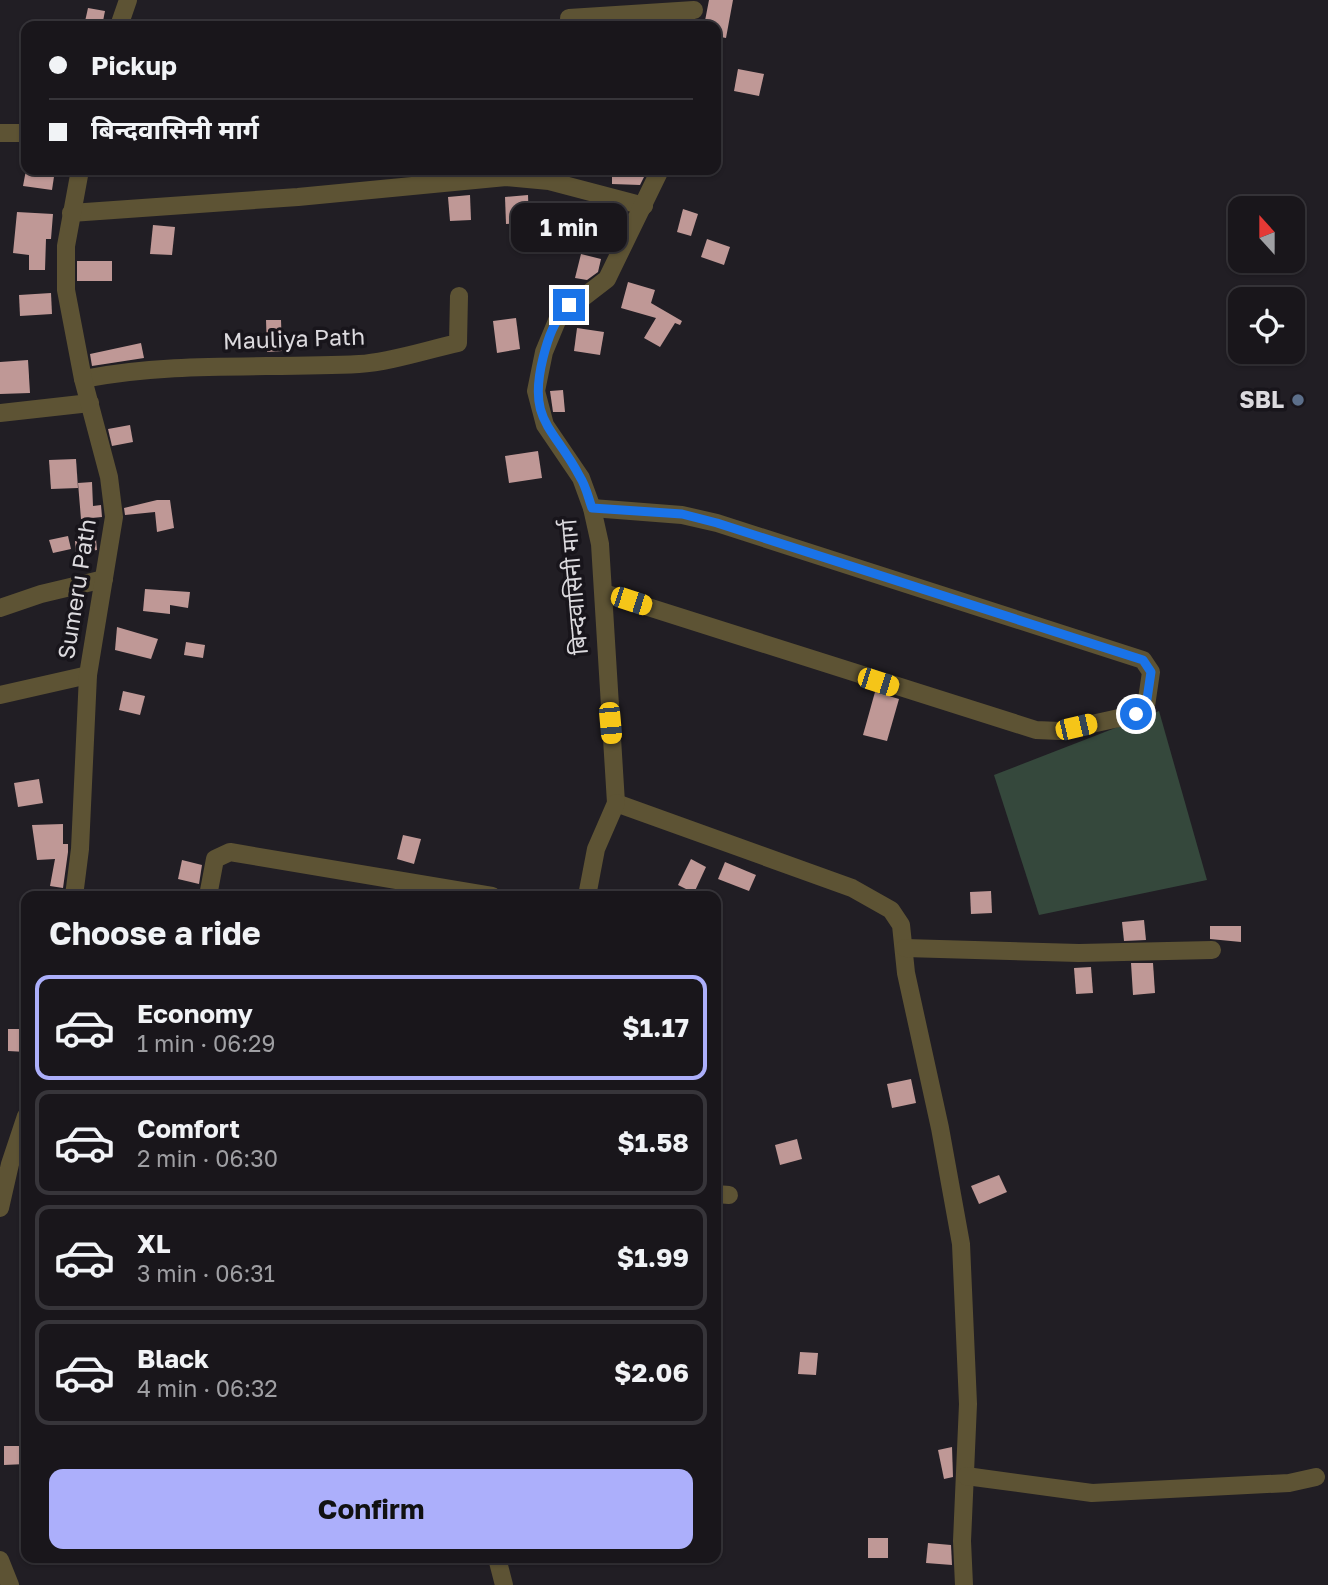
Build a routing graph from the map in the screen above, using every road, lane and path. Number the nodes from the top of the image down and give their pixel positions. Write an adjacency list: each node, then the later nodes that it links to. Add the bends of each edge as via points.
1 (128, 0): 4 (street)
2 (694, 12): 3 (street)
3 (569, 15)
4 (121, 21)
5 (0, 133): 6 (street)
6 (21, 133)
7 (79, 175): 10 (street, Sumeru Path)
8 (658, 175): 9 (street, बिन्दवासिनी मार्ग)
9 (644, 206): 10 (street, via 549,181 506,177); 15 (street, बिन्दवासिनी मार्ग, via 607,279 559,316 539,376 537,398 545,425 581,478)
10 (71, 214): 12 (street, Sumeru Path, via 66,290)
11 (459, 296): 12 (street, Mauliya Path, via 458,343 362,364 218,365 123,371)
12 (82, 379): 13 (street, Sumeru Path)
13 (90, 402): 14 (street); 16 (street, Sumeru Path, via 114,517)
14 (0, 413)
15 (592, 508): 17 (street, बिन्दवासिनी मार्ग); 17 (street, via 682,514 717,523 1143,660 1151,672 1146,706 1136,714 1060,730 1036,730)
16 (104, 579): 18 (street); 19 (street, Sumeru Path)
17 (604, 593): 21 (street, बिन्दवासिनी मार्ग)
18 (0, 608)
19 (88, 675): 20 (street); 22 (street, Sumeru Path)
20 (0, 695)
21 (616, 803): 25 (street, via 596,849); 26 (street, via 873,898 898,917)
22 (75, 891)
23 (209, 891): 24 (street, via 215,859 230,852)
24 (462, 891)
25 (588, 891)
26 (905, 948): 27 (street, via 1079,953); 30 (street, via 908,983 961,1244 968,1404)
27 (1212, 950)
28 (21, 1131): 29 (street)
29 (0, 1209)
30 (966, 1476): 31 (street, via 1101,1493 1289,1483); 36 (street)
31 (1316, 1477)
32 (0, 1560): 34 (street)
33 (498, 1563): 35 (street)
34 (10, 1585)
35 (504, 1585)
36 (964, 1585)

